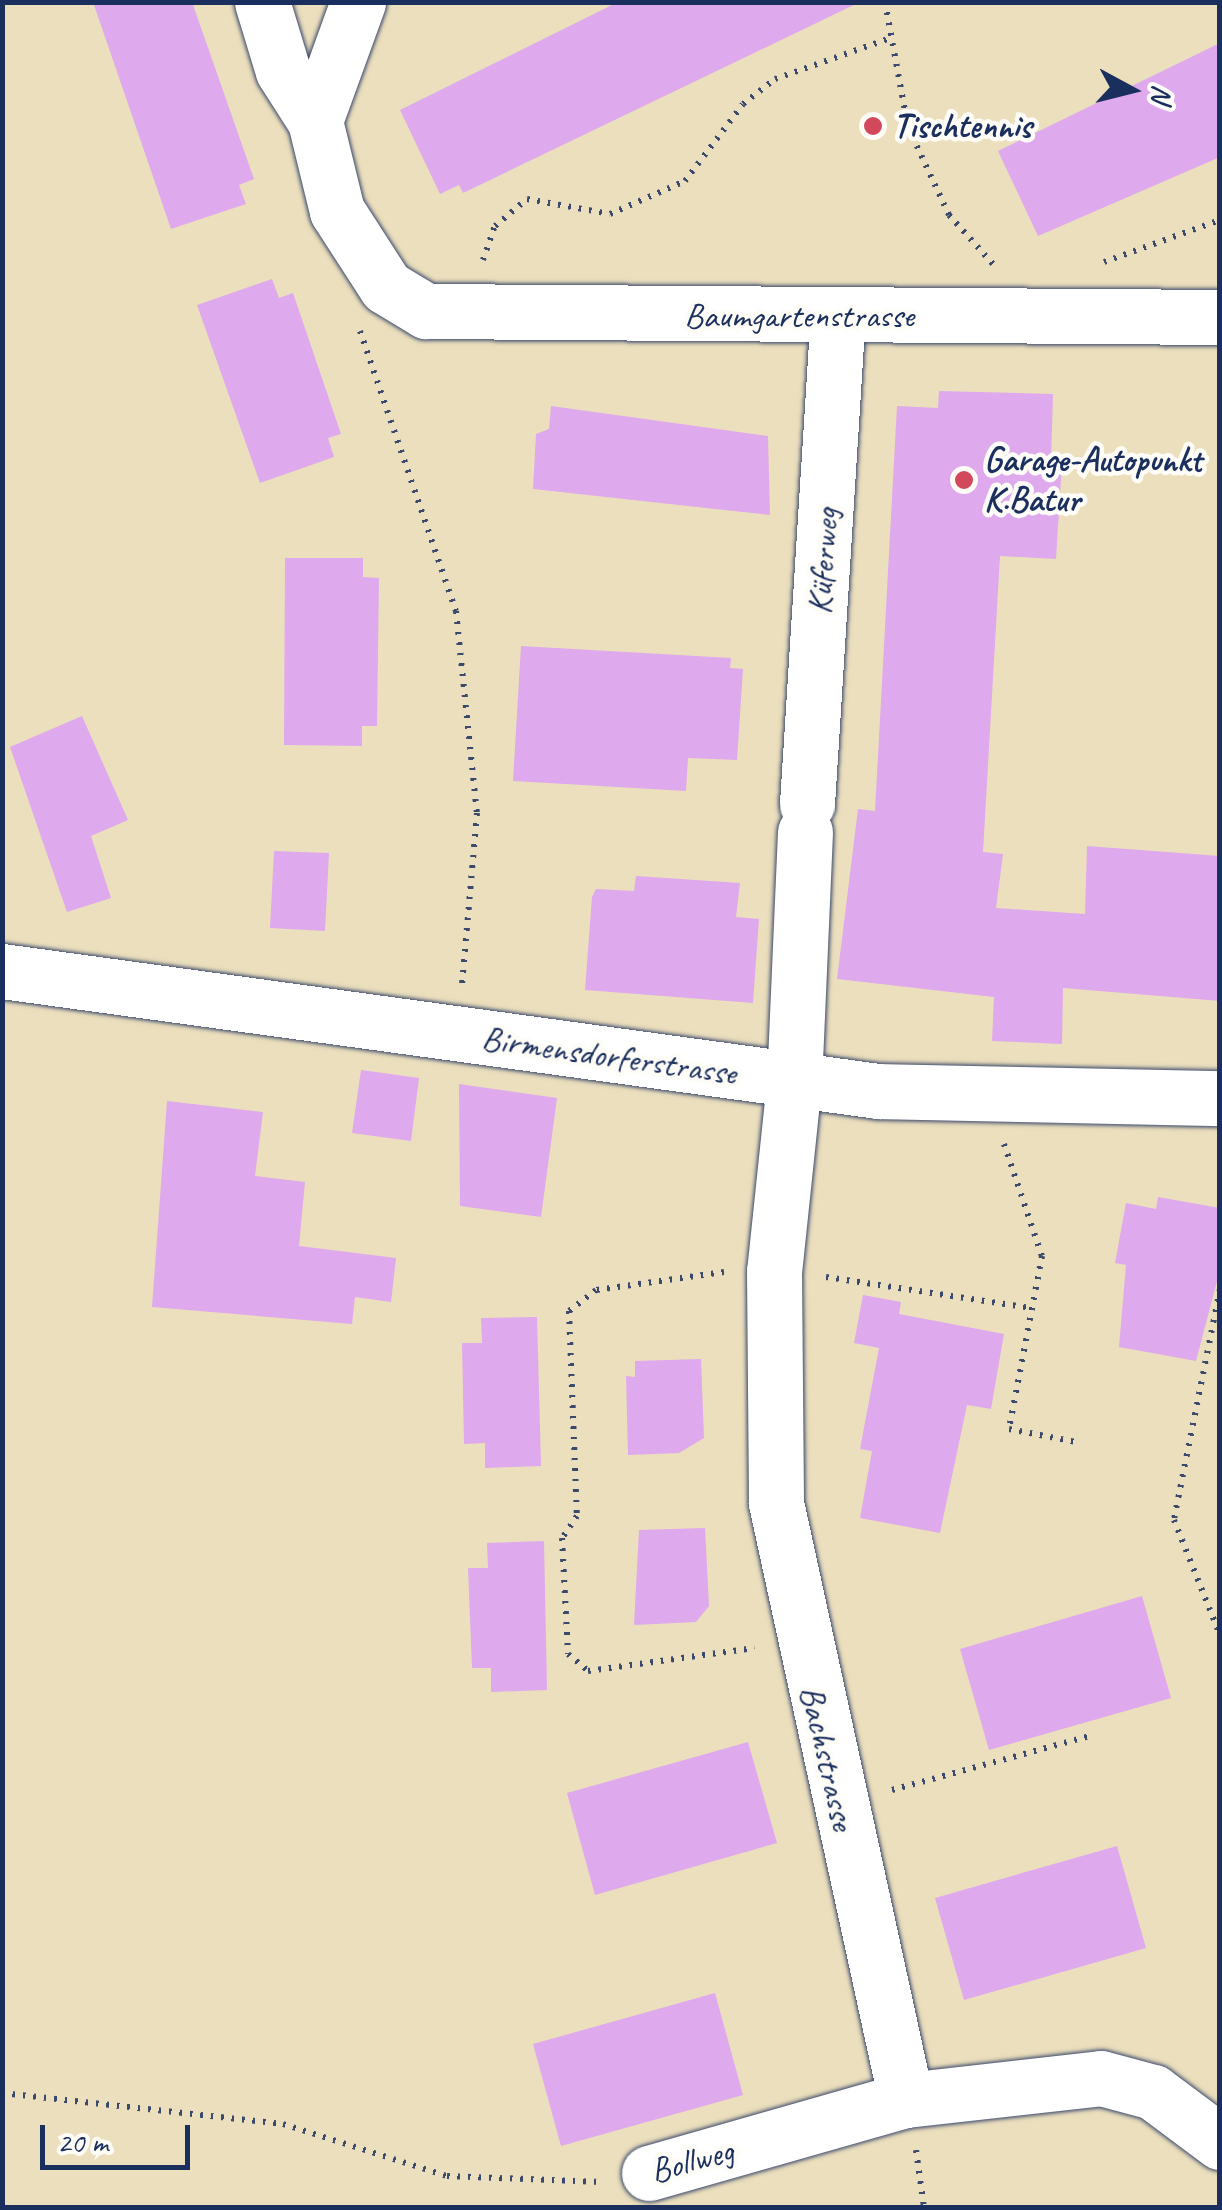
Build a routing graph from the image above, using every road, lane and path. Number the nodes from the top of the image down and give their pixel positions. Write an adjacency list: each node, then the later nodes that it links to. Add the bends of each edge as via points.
1 (262, 2): 5 (street, Baumgartenstrasse, via 283,71)
2 (358, 2): 5 (street)
3 (886, 2): 4 (path)
4 (891, 38): 7 (path, via 908,127 948,214 993,264); 10 (path, via 776,79 743,104 685,180 610,214 528,199 495,226)
5 (314, 121): 9 (street, Baumgartenstrasse, via 337,211)
6 (1220, 220): 8 (path)
7 (1009, 268)
8 (1089, 268)
9 (386, 287): 10 (street, Baumgartenstrasse, via 426,311); 14 (path, via 357,336 456,611 477,814)
10 (464, 312): 11 (street, Baumgartenstrasse)
11 (838, 317): 12 (street, Baumgartenstrasse); 15 (street, Küferweg)
12 (1220, 318)
13 (2, 971): 15 (street, Birmensdorferstrasse)
14 (460, 1000)
15 (794, 1082): 16 (street, Birmensdorferstrasse); 18 (street, Bachstrasse)
16 (1220, 1098)
17 (999, 1129): 21 (path, via 1042,1256)
18 (774, 1270): 21 (path); 24 (street, Bachstrasse, via 776,1503)
19 (702, 1272): 24 (path, via 596,1290 569,1311 577,1516 562,1538 568,1654 588,1671)
20 (1220, 1289): 23 (path, via 1174,1520)
21 (1032, 1308): 22 (path, via 1009,1430)
22 (1082, 1443)
23 (1220, 1635)
24 (800, 1640): 26 (street, Bachstrasse)
25 (1094, 1734): 26 (path)
26 (838, 1805): 28 (street, Bachstrasse)
27 (2, 2094): 30 (path, Bollweg, via 284,2124 467,2179 525,2186)
28 (906, 2100): 29 (street, via 1101,2078 1153,2092); 30 (street, Bollweg)
29 (1220, 2142)
30 (649, 2173)

